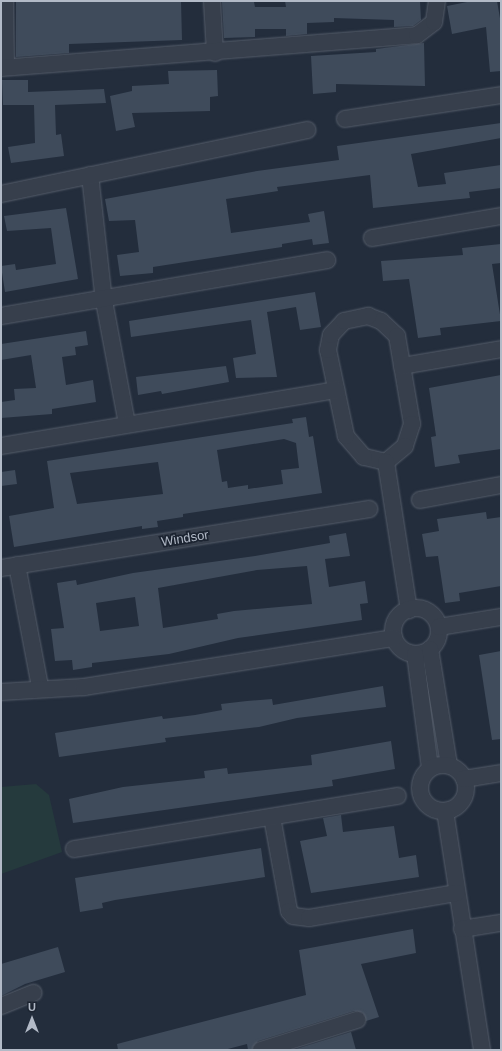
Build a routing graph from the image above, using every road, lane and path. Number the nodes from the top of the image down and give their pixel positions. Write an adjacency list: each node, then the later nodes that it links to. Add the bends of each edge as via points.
1 (5, 1): 5 (street)
2 (212, 1): 4 (street)
3 (437, 1): 4 (street, via 434,22 417,35)
4 (215, 53): 5 (street)
5 (3, 68)
6 (501, 95): 7 (street)
7 (346, 119)
8 (307, 130): 9 (street)
9 (90, 175): 10 (street); 14 (street)
10 (1, 194)
11 (501, 216): 12 (street)
12 (372, 238)
13 (327, 260): 14 (street)
14 (104, 301): 15 (street); 19 (street)
15 (1, 316)
16 (501, 349): 17 (street)
17 (402, 366): 18 (street, via 397,336 391,328 368,316 344,321 331,336 328,350); 21 (street, via 412,424 410,436 397,456)
18 (336, 390): 19 (street); 21 (street, via 346,436 354,449 364,457)
19 (127, 424): 20 (street)
20 (1, 446)
21 (386, 462): 27 (street)
22 (501, 484): 23 (street)
23 (420, 500)
24 (369, 509): 25 (street, Windsor)
25 (17, 565): 26 (street, Windsor); 33 (street)
26 (1, 568)
27 (409, 610): 29 (street, via 431,614); 30 (street, via 397,619)
28 (501, 617): 29 (street)
29 (439, 627): 31 (street, via 436,643)
30 (394, 638): 32 (street, via 406,652); 33 (street, via 84,687)
31 (430, 649): 32 (street); 35 (street)
32 (415, 654): 36 (street)
33 (40, 687): 34 (street)
34 (1, 692)
35 (448, 765): 36 (street); 38 (street)
36 (430, 768): 40 (street, via 420,783 422,797 429,806)
37 (501, 773): 38 (street)
38 (464, 779): 40 (street, via 463,799)
39 (398, 796): 41 (street)
40 (446, 811): 43 (street)
41 (272, 817): 42 (street); 43 (street, via 289,911 293,916 309,918)
42 (74, 849)
43 (456, 893): 45 (street)
44 (501, 923): 45 (street)
45 (462, 929): 50 (street)
46 (34, 993): 47 (street)
47 (1, 1006)
48 (357, 1020): 49 (street)
49 (261, 1050)
50 (482, 1050)

